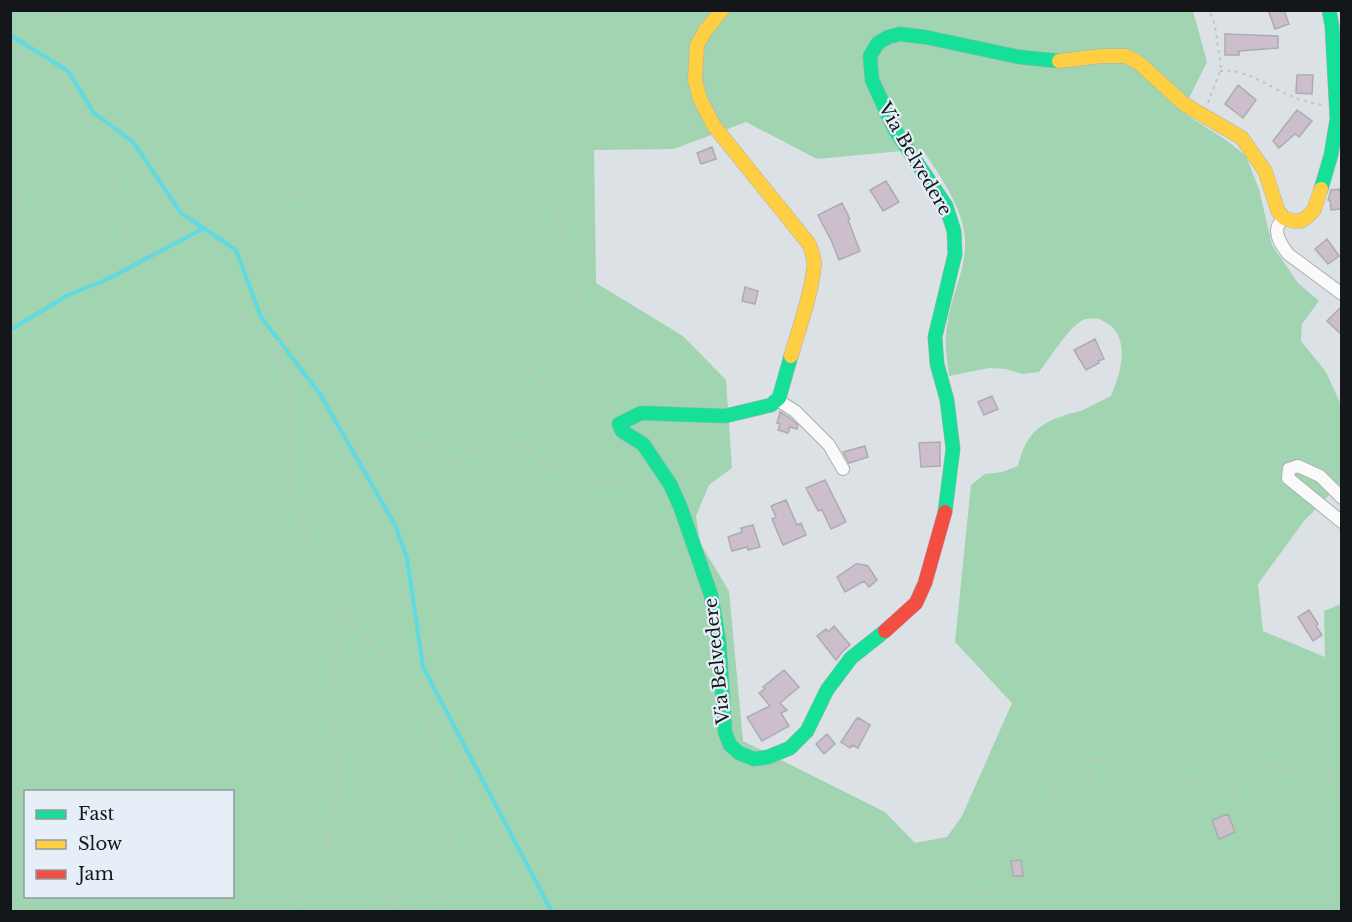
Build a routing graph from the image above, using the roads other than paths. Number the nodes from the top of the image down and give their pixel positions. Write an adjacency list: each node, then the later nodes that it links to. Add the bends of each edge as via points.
1 (722, 10): 5 (street, via 697,45 695,80 700,99 714,126 809,244 813,255 806,303)
2 (1329, 10): 3 (street, via 1337,109 1330,155 1314,210 1301,220)
3 (1284, 218): 4 (street, via 1277,234 1288,254); 5 (street, Via Belvedere, via 1265,171 1242,138 1184,104 1126,56 1062,61 1019,57 900,34 878,43 870,56 872,80 895,130 946,206 954,231 955,254 935,337 953,449 945,514 916,603 851,658 826,690 807,731 790,748 754,759 730,745 725,732 719,641 711,596 680,506 643,444 622,431 619,424 641,413 725,416 771,405)
4 (1341, 294)
5 (777, 400): 6 (street, via 795,411 829,445)
6 (843, 469)
7 (1341, 498): 8 (street, via 1320,477 1298,466 1289,469 1288,477)
8 (1341, 522)

